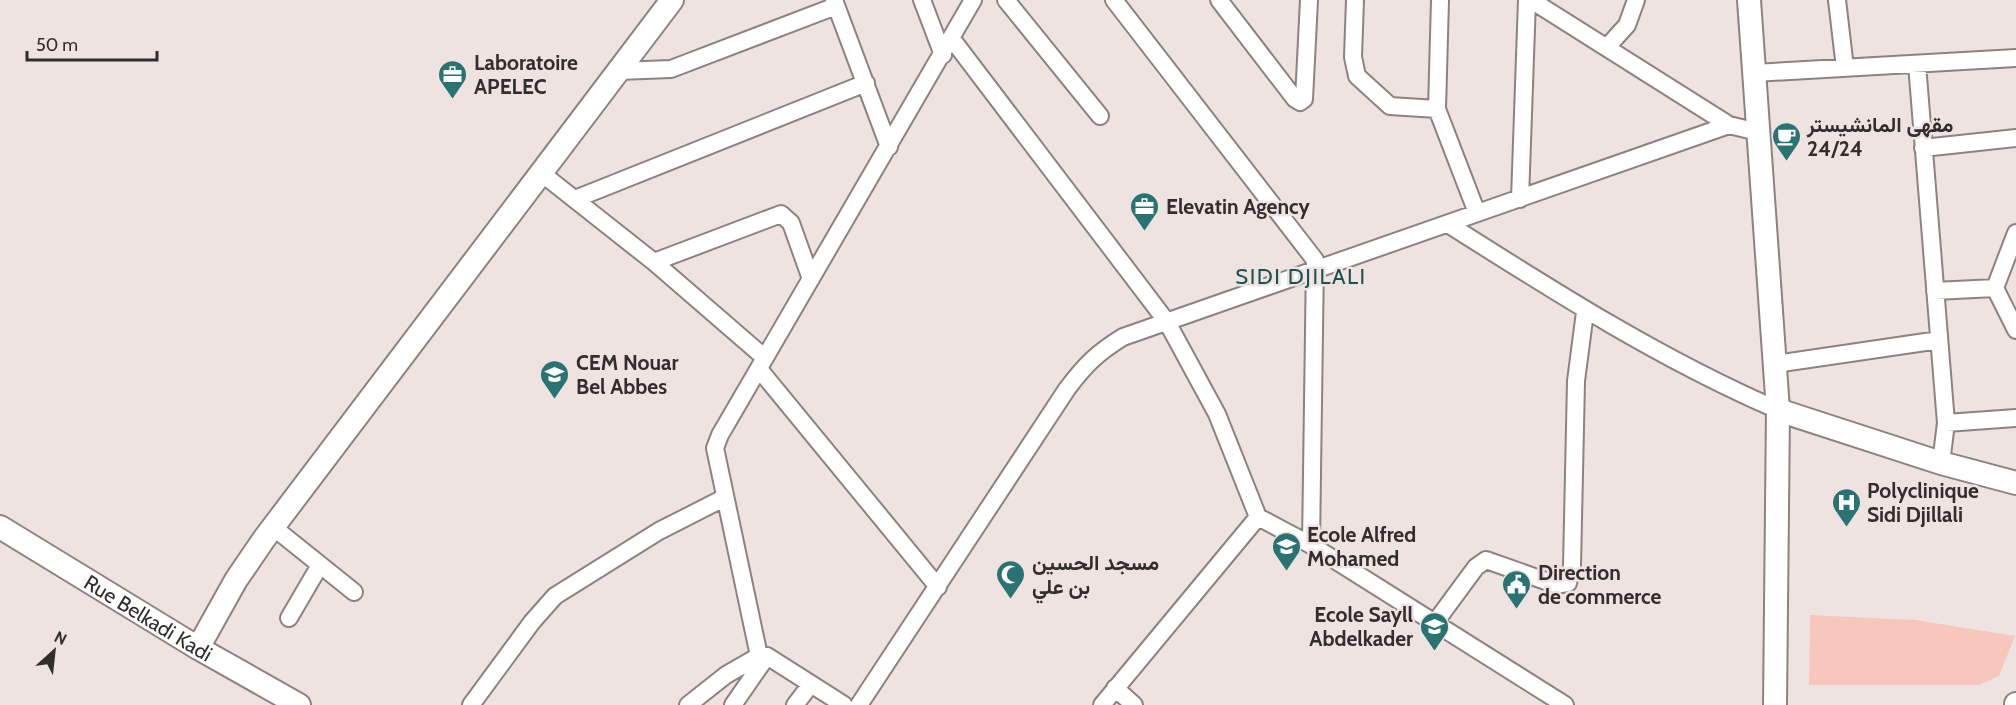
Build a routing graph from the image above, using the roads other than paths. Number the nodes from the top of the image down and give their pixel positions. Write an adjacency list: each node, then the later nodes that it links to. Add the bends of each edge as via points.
1 (672, 0): 20 (main road)
2 (922, 0): 18 (street)
3 (973, 0): 16 (street)
4 (1006, 0): 26 (street)
5 (1114, 0): 39 (street, via 1312,255)
6 (1219, 0): 7 (street, via 1300,102 1304,99)
7 (1309, 0)
8 (1355, 0): 25 (street, via 1353,57 1357,76 1390,106)
9 (1440, 0): 25 (street)
10 (1527, 0): 34 (street)
11 (1531, 0): 17 (street)
12 (1636, 0): 17 (street, via 1627,25)
13 (1749, 0): 23 (main road)
14 (1837, 0): 22 (street)
15 (835, 3): 20 (street, via 671,69); 24 (street)
16 (952, 39): 18 (street); 44 (street)
17 (1608, 46): 27 (street)
18 (943, 55): 30 (street)
19 (2016, 58): 21 (street)
20 (639, 60): 32 (main road, via 618,71)
21 (1917, 64): 22 (street); 31 (street)
22 (1845, 68): 23 (street)
23 (1754, 73): 28 (main road)
24 (866, 83): 30 (street); 33 (street)
25 (1437, 109): 35 (street)
26 (1100, 116)
27 (1729, 125): 28 (street); 34 (street)
28 (1758, 132): 48 (main road)
29 (2016, 138): 31 (street)
30 (889, 147): 40 (street)
31 (1923, 148): 42 (street)
32 (540, 172): 33 (street); 57 (main road)
33 (575, 199): 38 (street)
34 (1520, 199): 35 (street)
35 (1477, 213): 36 (street)
36 (1448, 224): 39 (street); 43 (street)
37 (2016, 233): 41 (street)
38 (654, 262): 40 (street, via 781,214 791,223); 47 (street)
39 (1316, 270): 44 (street); 58 (street)
40 (811, 279): 47 (street)
41 (1995, 288): 42 (street); 45 (street)
42 (1935, 291): 46 (street)
43 (1585, 312): 49 (street); 63 (street, via 1576,381 1572,566 1568,583 1557,585 1486,560 1476,567)
44 (1167, 322): 55 (street, via 1216,414); 60 (street, via 1123,337 1089,360)
45 (2016, 330)
46 (1939, 340): 48 (street); 51 (street)
47 (762, 363): 54 (street, via 715,448); 60 (street)
48 (1775, 364): 49 (main road)
49 (1778, 410): 52 (main road); 78 (main road)
50 (2016, 418): 51 (street)
51 (1946, 423): 52 (street)
52 (1941, 463): 53 (main road)
53 (2016, 483)
54 (724, 498): 65 (street); 69 (street, via 659,531 555,596)
55 (1258, 517): 58 (street); 67 (street)
56 (0, 527): 64 (main road, Rue Belkadi Kadi)
57 (273, 527): 59 (street); 64 (main road, via 236,580)
58 (1311, 546): 63 (street)
59 (320, 565): 61 (street); 62 (street)
60 (938, 587): 74 (street)
61 (354, 592)
62 (289, 618)
63 (1434, 624): 77 (street)
64 (198, 648): 68 (main road, Rue Belkadi Kadi)
65 (763, 656): 66 (street); 70 (street, via 726,675); 71 (street)
66 (811, 684): 72 (street); 73 (street)
67 (1115, 688): 75 (street); 76 (street)
68 (299, 705)
69 (471, 705)
70 (688, 705)
71 (733, 705)
72 (795, 705)
73 (844, 705)
74 (859, 705)
75 (1102, 705)
76 (1134, 705)
77 (1565, 705)
78 (1775, 705)

